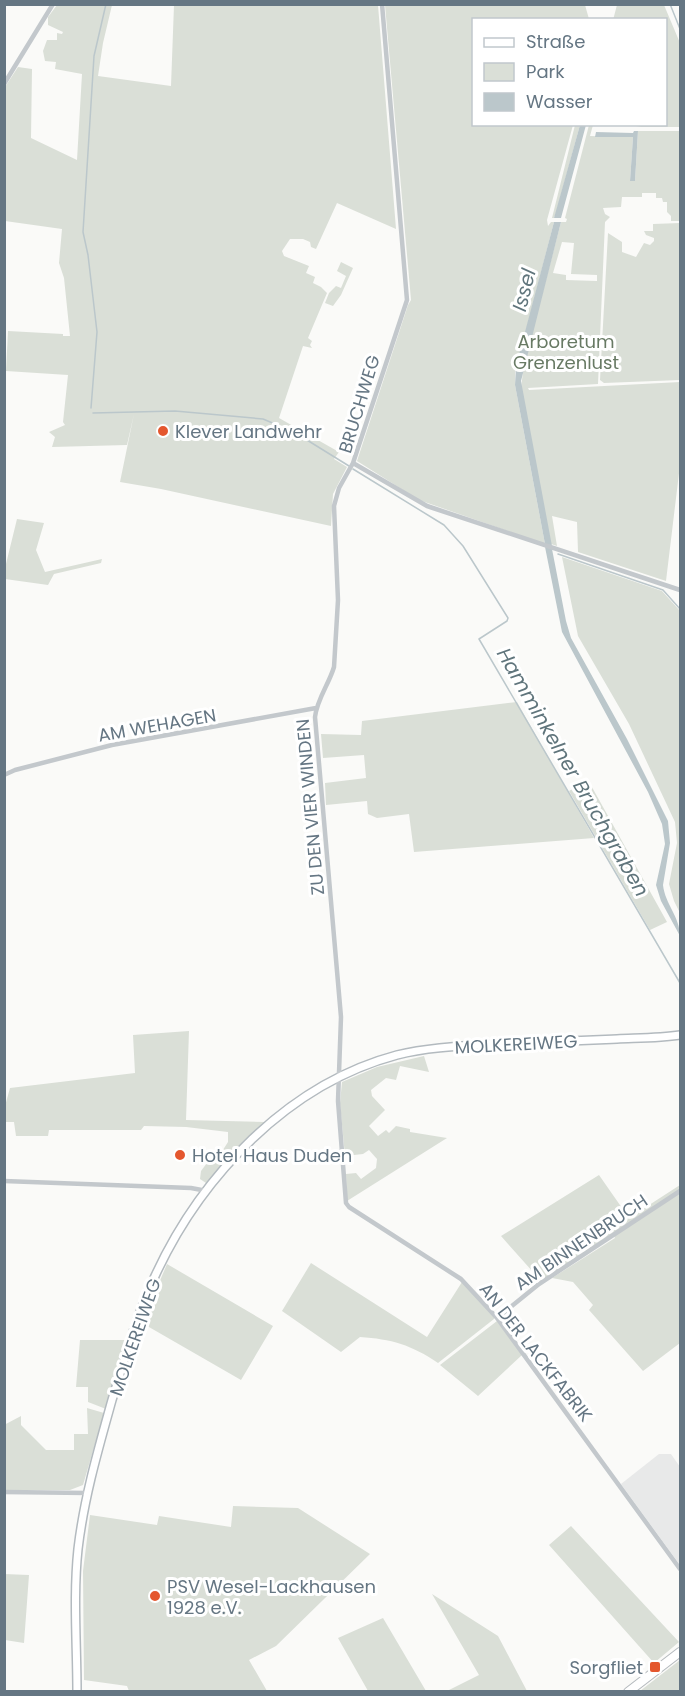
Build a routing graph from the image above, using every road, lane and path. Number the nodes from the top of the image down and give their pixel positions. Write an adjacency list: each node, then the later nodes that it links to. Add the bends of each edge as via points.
1 (53, 4): 3 (street)
2 (382, 4): 4 (street, BRUCHWEG, via 406,300)
3 (4, 84)
4 (353, 463): 5 (street, BRUCHWEG, via 427,506); 6 (street, ZU DEN VIER WINDEN, via 334,506 338,600 334,667)
5 (681, 590)
6 (316, 708): 7 (street, AM WEHAGEN, via 112,745); 9 (street, ZU DEN VIER WINDEN, via 341,1017)
7 (4, 775)
8 (681, 1035): 9 (main road, MOLKEREIWEG, via 438,1048 397,1055)
9 (338, 1077): 11 (main road, MOLKEREIWEG, via 302,1098 268,1125); 13 (street, AN DER LACKFABRIK, via 346,1203 461,1279)
10 (4, 1181): 11 (street)
11 (207, 1191): 15 (main road, MOLKEREIWEG, via 173,1242 146,1297)
12 (681, 1191): 13 (street, AM BINNENBRUCH, via 539,1284)
13 (497, 1318): 16 (street, AN DER LACKFABRIK)
14 (4, 1492): 15 (street)
15 (87, 1493): 18 (main road, MOLKEREIWEG, via 78,1552)
16 (681, 1569)
17 (681, 1652): 19 (main road)
18 (77, 1692)
19 (628, 1692)

